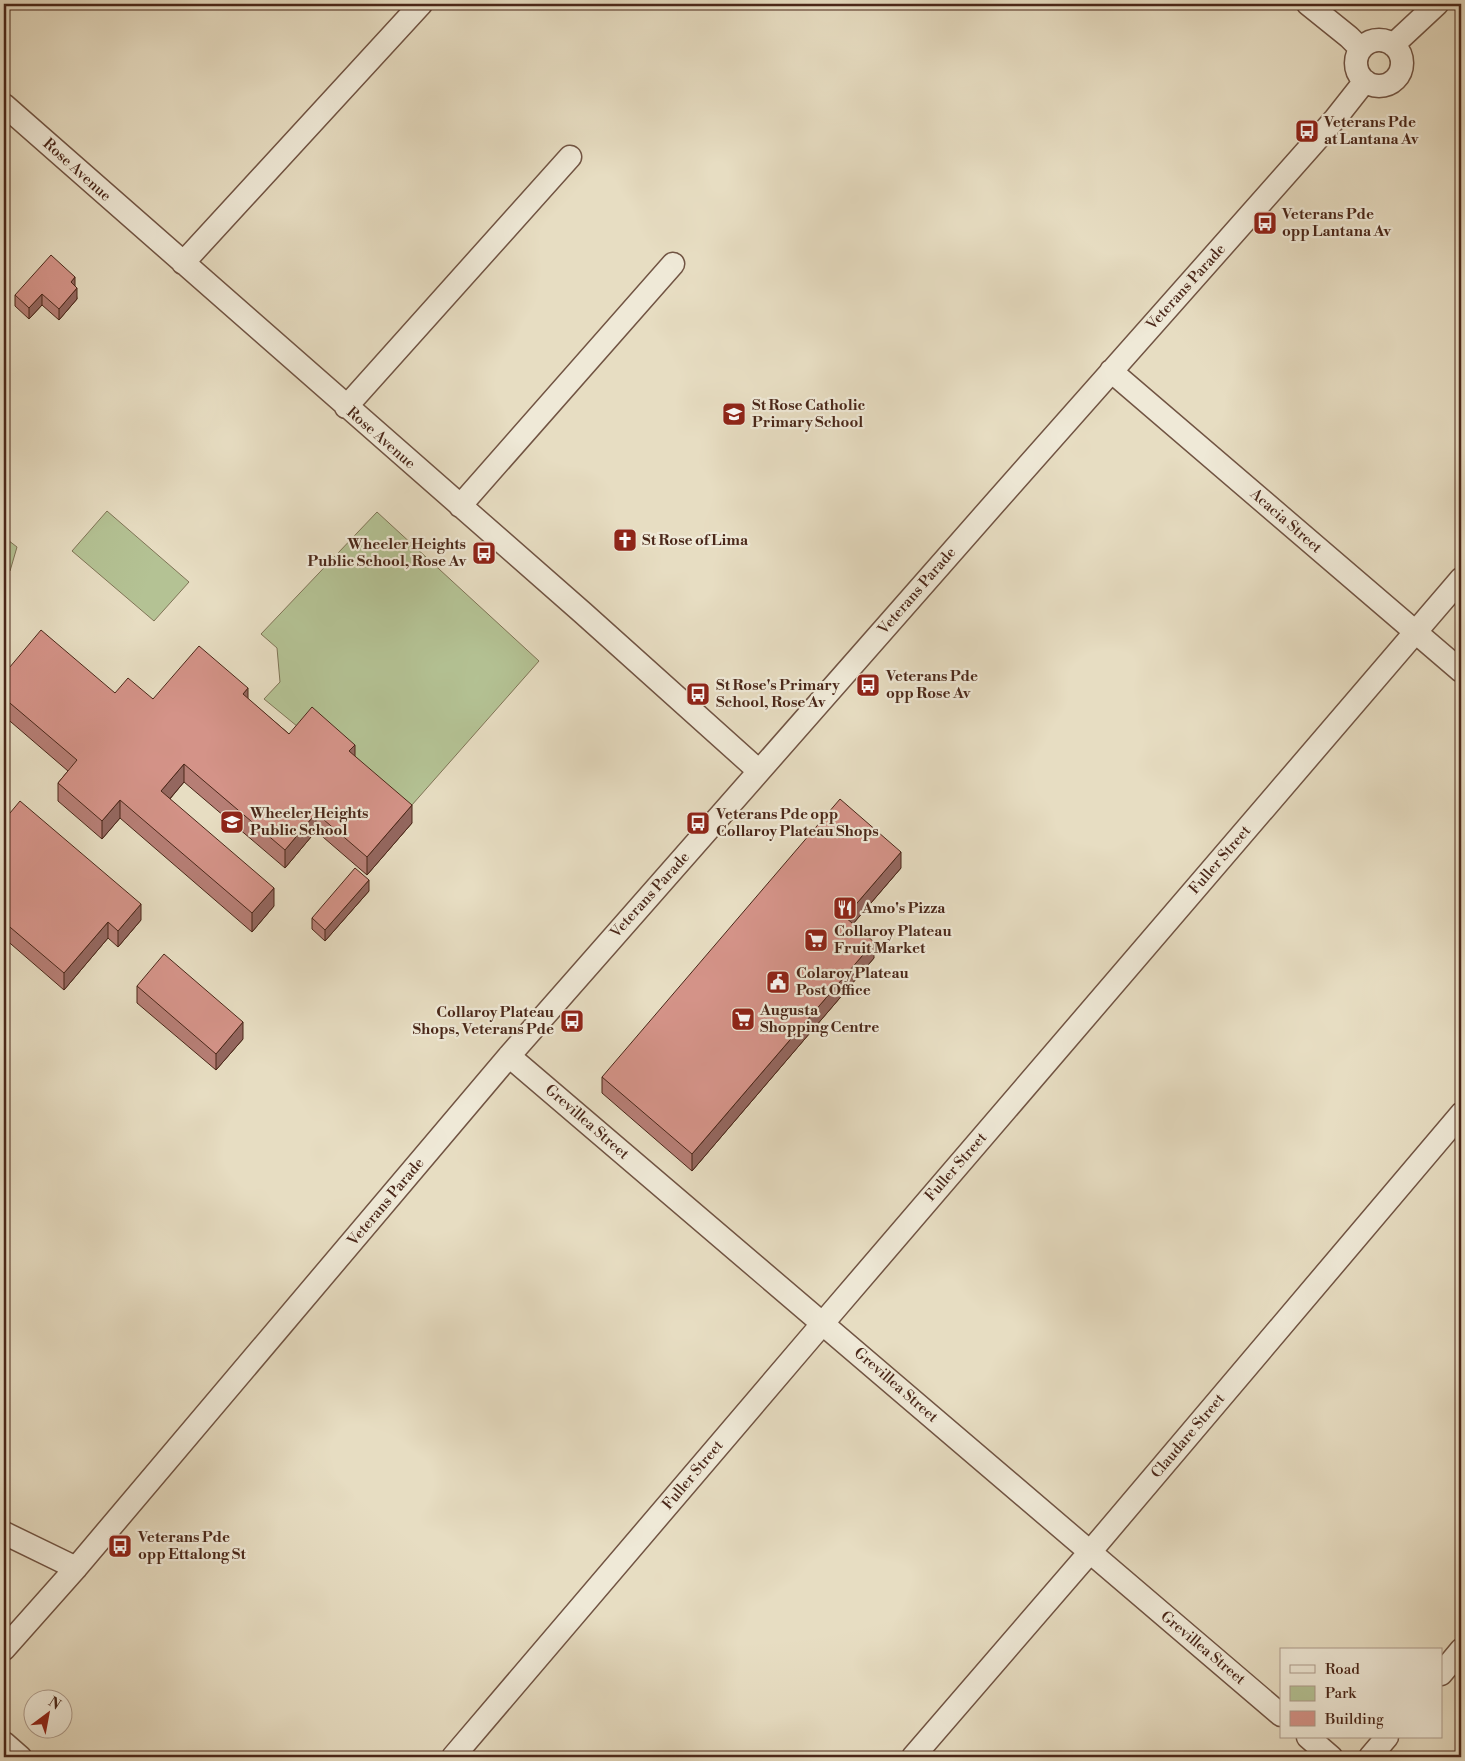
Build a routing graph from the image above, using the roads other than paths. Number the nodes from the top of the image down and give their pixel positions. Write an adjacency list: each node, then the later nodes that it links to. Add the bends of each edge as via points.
1 (421, 4): 9 (street)
2 (1308, 4): 5 (street)
3 (1437, 4): 4 (street)
4 (1393, 45): 5 (street, via 1387,41 1373,41); 6 (street, via 1402,58 1395,80 1380,86)
5 (1361, 49): 6 (street, via 1356,62)
6 (1365, 81): 11 (street, Veterans Parade)
7 (4, 105): 9 (street, Rose Avenue)
8 (570, 157): 12 (street)
9 (183, 263): 12 (street, Rose Avenue)
10 (673, 264): 13 (street)
11 (1111, 371): 15 (street, Acacia Street); 17 (street, Veterans Parade)
12 (346, 407): 13 (street, Rose Avenue)
13 (460, 506): 17 (street, Rose Avenue)
14 (1461, 579): 15 (street, Fuller Street)
15 (1415, 632): 16 (street, Acacia Street); 20 (street, Fuller Street)
16 (1461, 671)
17 (759, 771): 18 (street, Veterans Parade)
18 (509, 1056): 20 (street, Grevillea Street); 23 (street, Veterans Parade)
19 (1461, 1114): 22 (street, Claudare Street)
20 (823, 1323): 22 (street, Grevillea Street); 32 (street, Fuller Street)
21 (4, 1533): 23 (street)
22 (1090, 1552): 27 (street, Grevillea Street); 33 (street, Claudare Street)
23 (76, 1568): 24 (street, Veterans Parade)
24 (4, 1650)
25 (1461, 1650): 26 (street)
26 (1442, 1673)
27 (1280, 1714)
28 (1309, 1738): 34 (street)
29 (1386, 1738): 35 (street)
30 (4, 1743): 31 (street)
31 (20, 1757)
32 (453, 1757)
33 (914, 1757)
34 (1331, 1757)
35 (1370, 1757)

